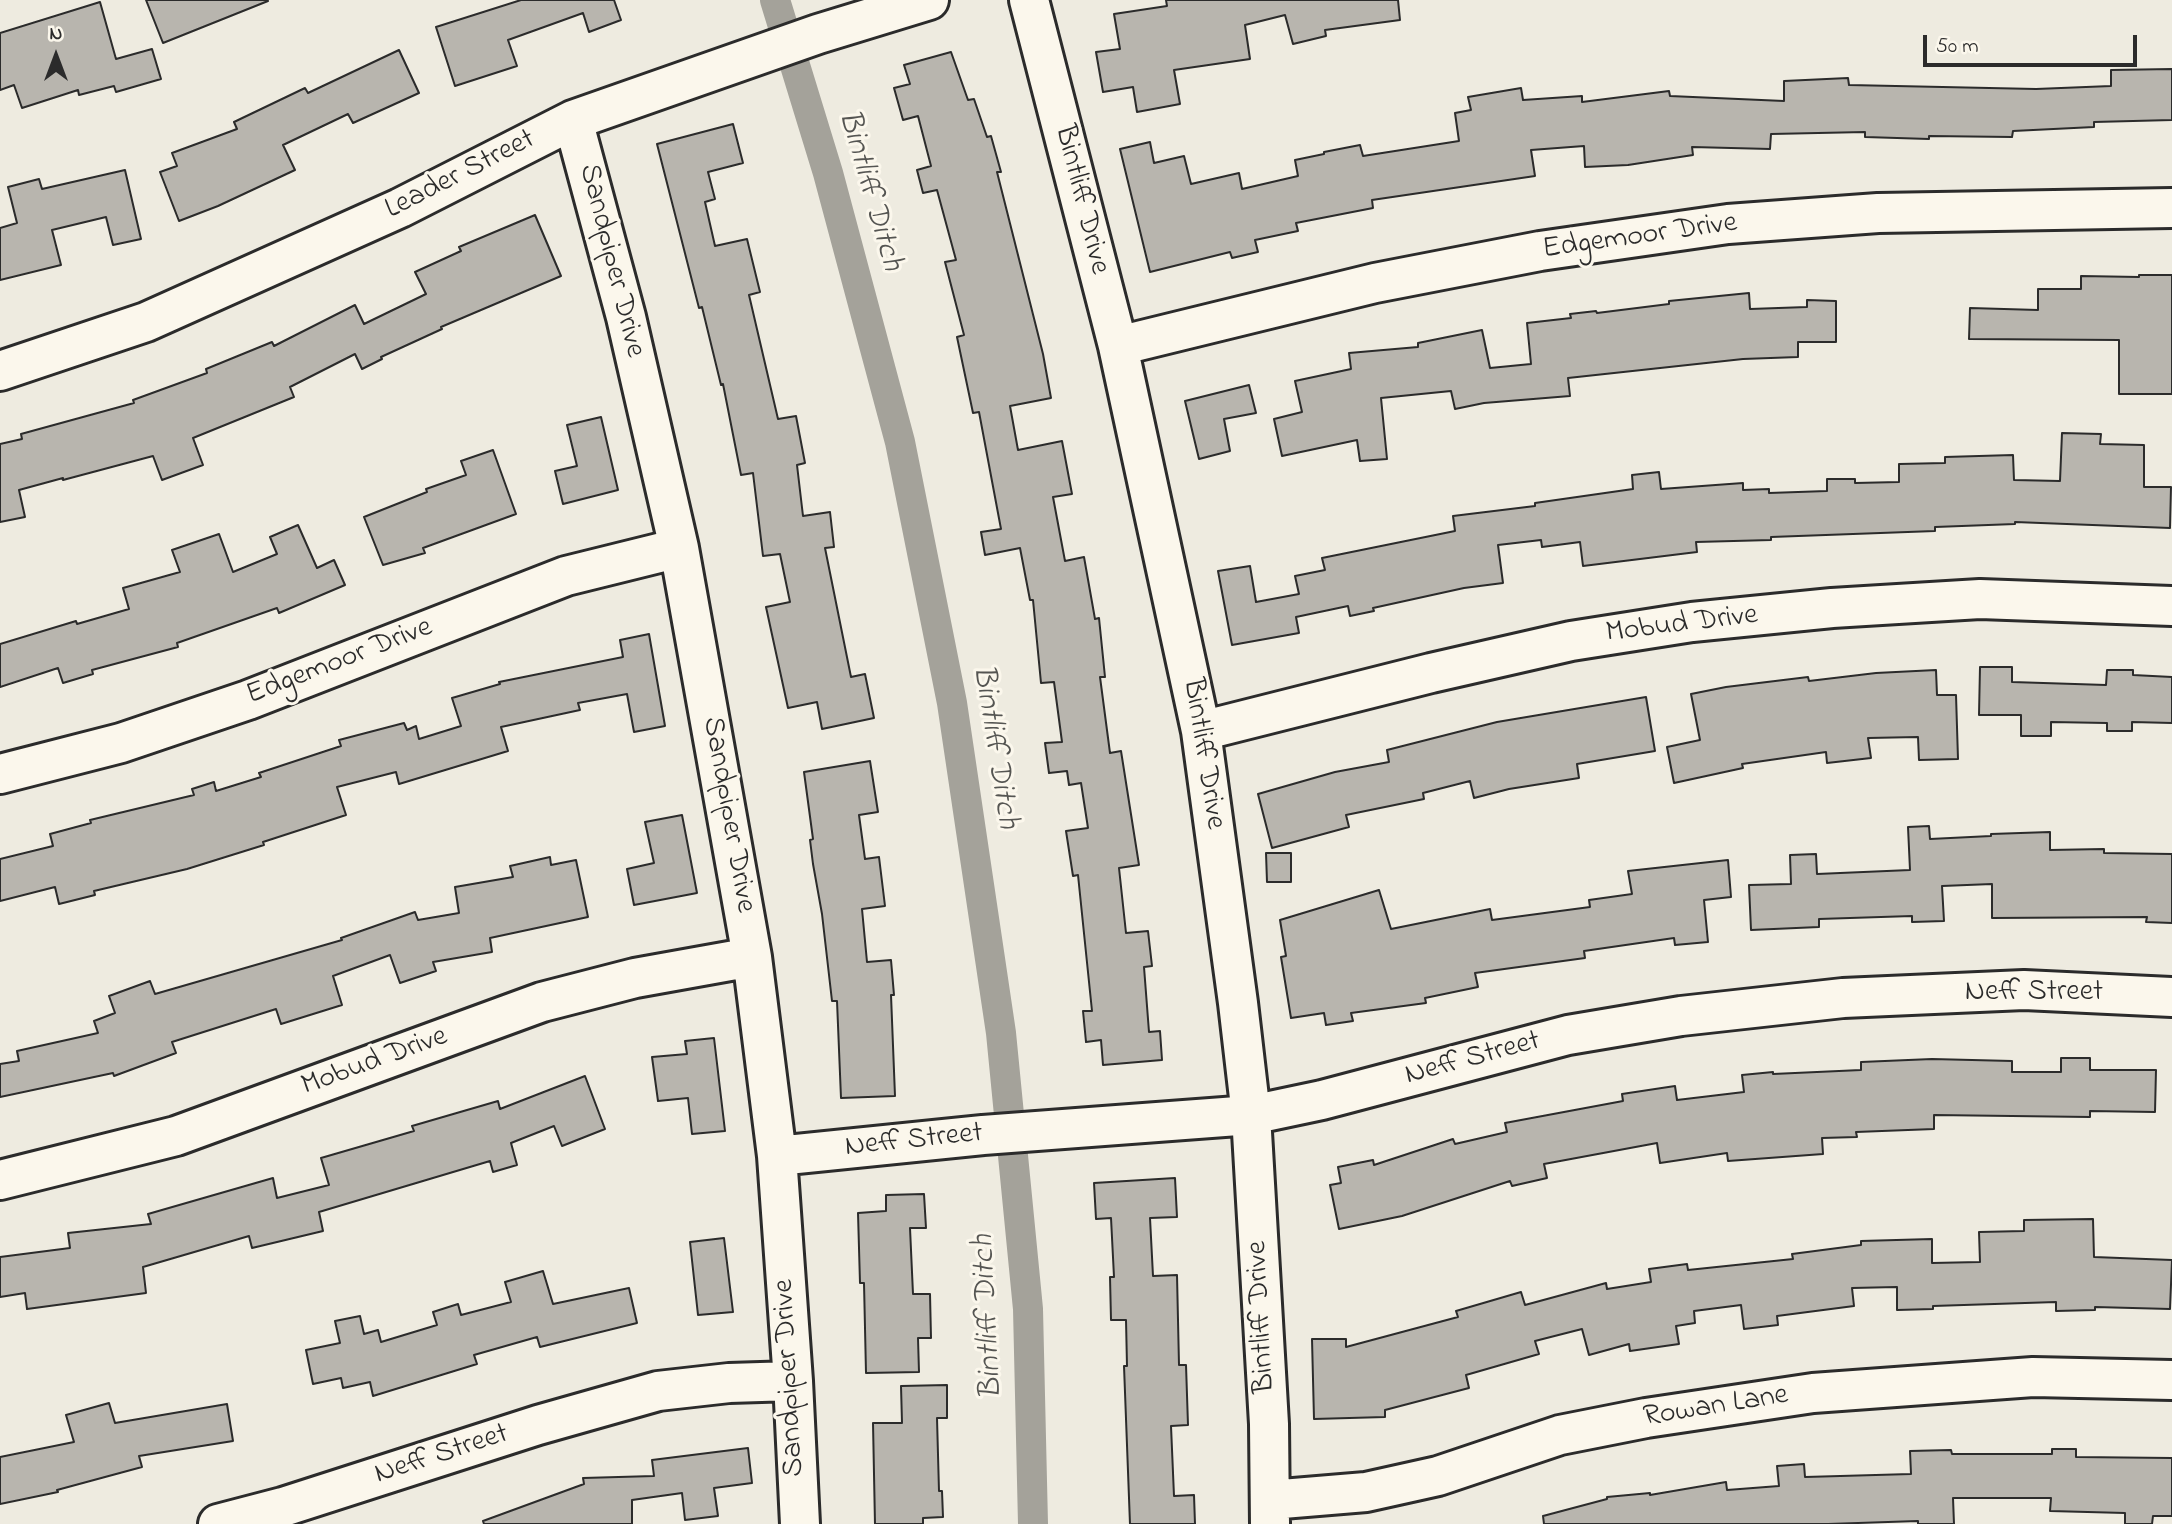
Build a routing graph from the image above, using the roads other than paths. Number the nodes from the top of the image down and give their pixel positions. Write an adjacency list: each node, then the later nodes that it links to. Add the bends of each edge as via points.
1 (929, 0): 3 (street, Leader Street)
2 (1029, 0): 5 (street, Bintliff Drive)
3 (573, 120): 6 (street, Leader Street, via 400,208 159,316); 7 (street, Sandpiper Drive, via 626,317)
4 (2172, 208): 5 (street, Edgemoor Drive, via 1878,213 1728,224 1540,251 1388,281)
5 (1118, 346): 9 (street, Bintliff Drive)
6 (0, 371)
7 (679, 548): 10 (street, Edgemoor Drive, via 566,576 248,701 121,743); 11 (street, Sandpiper Drive)
8 (2172, 606): 9 (street, Mobud Drive, via 1980,599 1692,622 1558,644)
9 (1202, 731): 13 (street, Bintliff Drive)
10 (0, 774)
11 (752, 957): 14 (street, Sandpiper Drive); 15 (street, Mobud Drive, via 635,978 542,1002 176,1136)
12 (2172, 997): 13 (street, Neff Street, via 2010,991 1843,998 1681,1016 1568,1035)
13 (1251, 1115): 14 (street, Neff Street); 18 (street, Bintliff Drive, via 1269,1424)
14 (777, 1156): 17 (street, Sandpiper Drive)
15 (0, 1180)
16 (2172, 1380): 18 (street, Rowan Lane, via 2033,1377 1812,1393 1560,1435 1438,1476)
17 (793, 1381): 19 (street, Neff Street, via 659,1391); 20 (street, Sandpiper Drive)
18 (1269, 1512)
19 (218, 1524)
20 (800, 1524)

